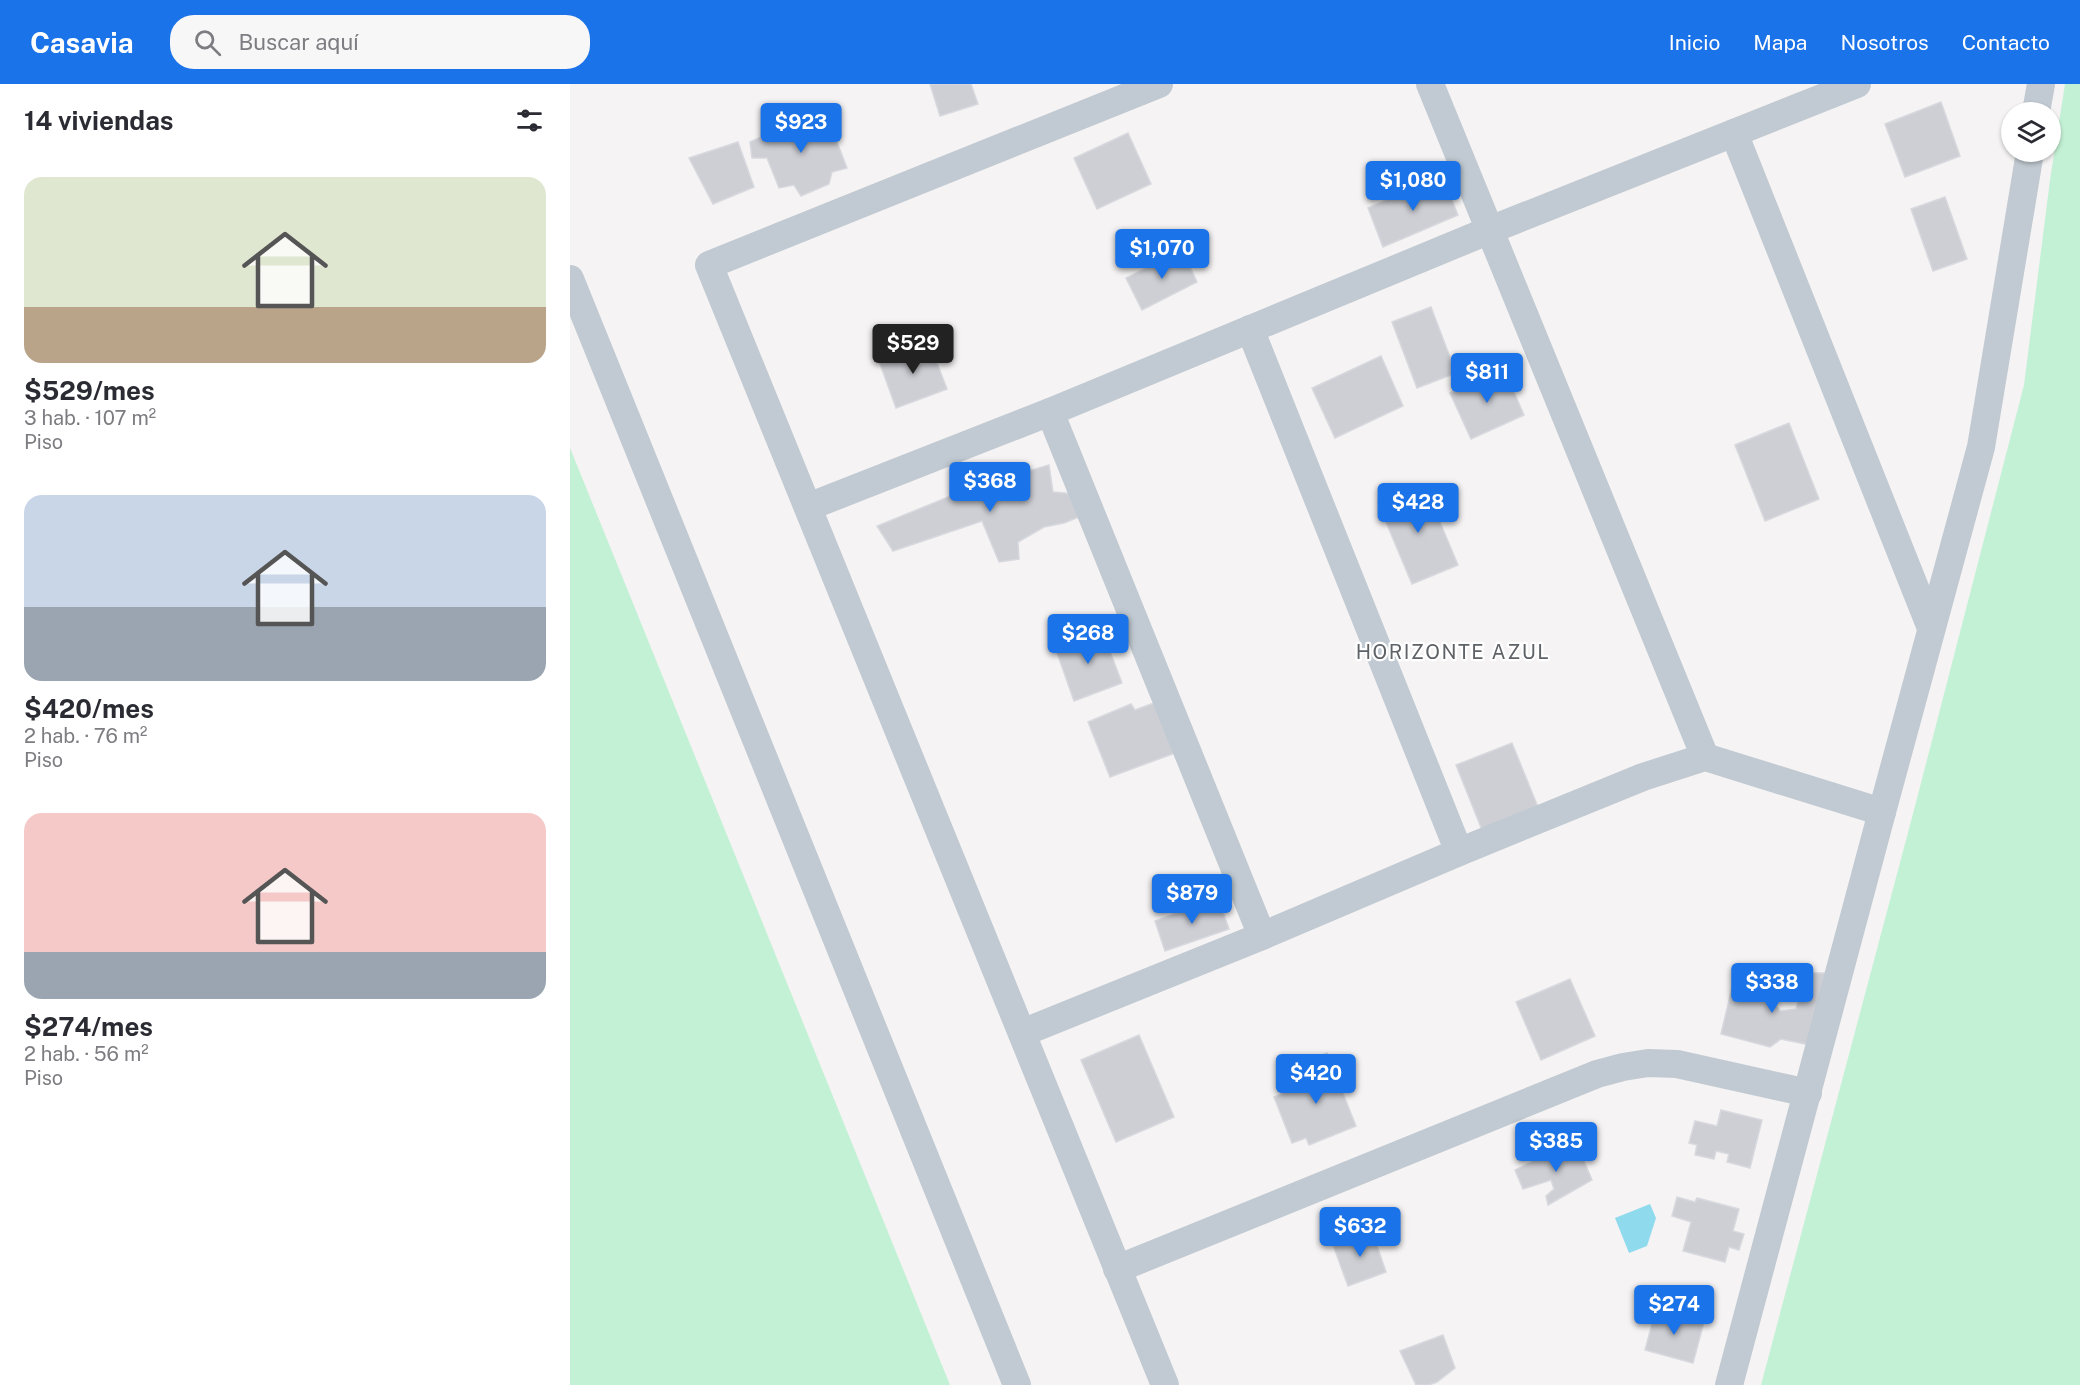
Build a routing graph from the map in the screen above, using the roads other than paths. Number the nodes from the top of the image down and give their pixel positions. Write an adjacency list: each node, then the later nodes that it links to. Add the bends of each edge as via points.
1 (1159, 84): 12 (street, via 709,265)
2 (1430, 84): 8 (street)
3 (1857, 84): 6 (street)
4 (2041, 84): 5 (street)
5 (2038, 102)
6 (1734, 133): 8 (street); 13 (street)
7 (2028, 162): 13 (street, via 1981,447)
8 (1490, 230): 10 (street); 14 (street)
9 (570, 279): 21 (street)
10 (1250, 328): 11 (street); 16 (street)
11 (1050, 412): 12 (street); 17 (street)
12 (808, 507): 18 (street)
13 (1932, 628): 15 (street)
14 (1705, 757): 15 (street); 16 (street, via 1643,777)
15 (1882, 812): 19 (street)
16 (1459, 852): 17 (street)
17 (1262, 936): 18 (street)
18 (1022, 1033): 20 (street)
19 (1808, 1093): 20 (street, via 1677,1064 1623,1067 1597,1074); 23 (street)
20 (1117, 1269): 22 (street)
21 (1017, 1385)
22 (1165, 1385)
23 (1729, 1385)

